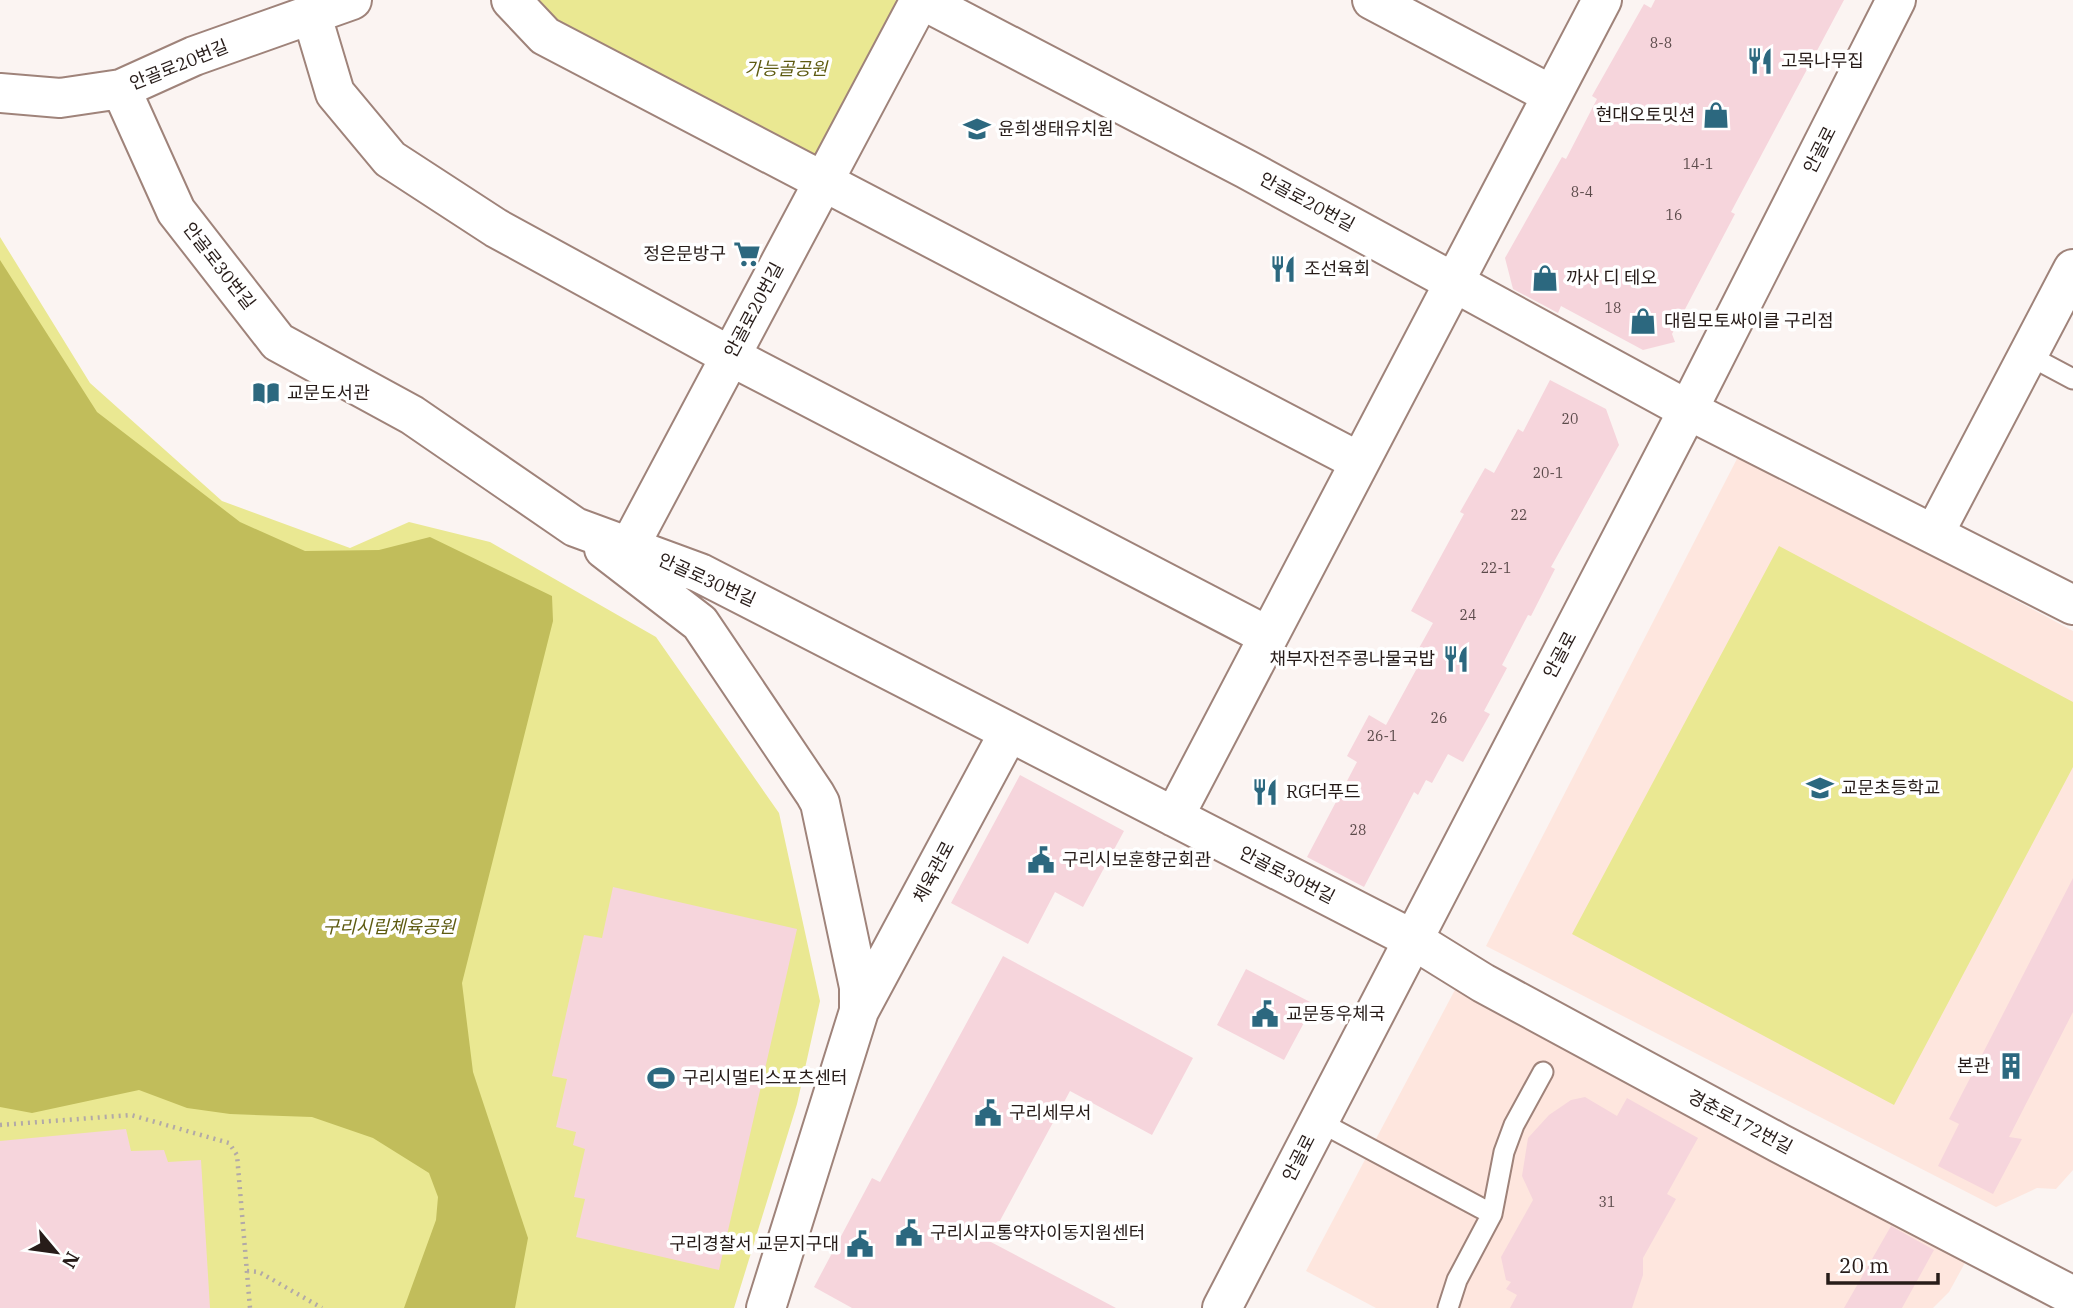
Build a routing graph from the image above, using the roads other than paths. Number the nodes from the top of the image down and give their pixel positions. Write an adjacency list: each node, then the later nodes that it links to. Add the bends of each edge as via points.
1 (352, 0): 7 (street, 안골로20번길)
2 (511, 0): 11 (street, via 545,36)
3 (921, 0): 11 (street, 안골로20번길); 13 (street, 안골로20번길)
4 (1372, 0): 10 (street)
5 (1602, 0): 10 (street)
6 (1896, 0): 17 (street, 안골로)
7 (312, 16): 8 (street, 안골로20번길, via 194,56); 15 (street, via 335,93 390,159 496,228)
8 (121, 89): 9 (street, 안골로20번길, via 60,98); 19 (street, 안골로30번길, via 176,211 278,342 412,415)
9 (0, 93)
10 (1552, 95): 13 (street)
11 (823, 181): 15 (street, 안골로20번길); 18 (street)
12 (2073, 268): 14 (street)
13 (1454, 281): 17 (street, 안골로20번길); 18 (street)
14 (2026, 354): 16 (lane); 20 (street)
15 (730, 356): 21 (street, 안골로20번길); 23 (street)
16 (2073, 379)
17 (1688, 410): 20 (street, 안골로20번길); 26 (street, 안골로)
18 (1360, 462): 23 (street)
19 (575, 527): 21 (street, 안골로30번길); 27 (street, via 700,623 815,794 859,988)
20 (1934, 534): 22 (street, 안골로20번길)
21 (629, 547): 24 (street, 안골로30번길, via 701,573)
22 (2073, 605)
23 (1268, 636): 25 (street)
24 (1009, 732): 25 (street, 안골로30번길); 27 (street, 체육관로)
25 (1174, 817): 26 (street, 안골로30번길)
26 (1412, 939): 29 (street, 안골로); 31 (street, 경춘로172번길, via 1508,997)
27 (859, 1011): 32 (street)
28 (1544, 1072): 30 (lane, via 1511,1134)
29 (1318, 1121): 30 (lane); 33 (street, 안골로)
30 (1492, 1214): 34 (lane, via 1457,1280)
31 (2073, 1296)
32 (766, 1308)
33 (1222, 1308)
34 (1448, 1308)

